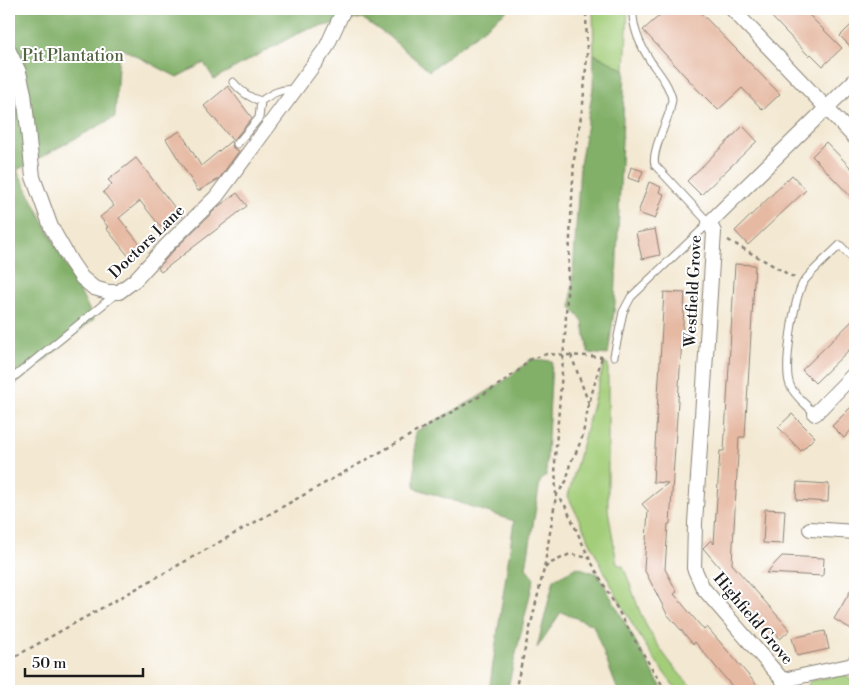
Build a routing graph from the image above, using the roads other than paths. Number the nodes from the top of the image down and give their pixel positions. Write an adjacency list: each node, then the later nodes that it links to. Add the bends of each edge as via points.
1 (344, 9): 7 (street, Doctors Lane, via 326,48)
2 (633, 9): 12 (lane, via 632,19 640,41 672,100 654,153 655,165)
3 (732, 9): 9 (street)
4 (9, 51): 14 (street, Doctors Lane, via 24,93 33,177 51,227 82,278 94,288)
5 (855, 80): 9 (street, Westfield Grove)
6 (233, 82): 8 (lane, via 252,99)
7 (294, 90): 8 (lane, via 274,92); 14 (street, Doctors Lane, via 216,197 135,280)
8 (261, 101): 11 (lane, via 259,118)
9 (826, 108): 10 (street); 12 (street, Westfield Grove)
10 (855, 138)
11 (237, 144)
12 (711, 228): 15 (lane, via 630,297 623,312); 19 (street, Westfield Grove)
13 (855, 260): 18 (lane, via 840,245 803,282 790,336 788,378 793,390)
14 (119, 292): 17 (lane)
15 (614, 356)
16 (855, 373): 18 (street)
17 (9, 381)
18 (815, 414)
19 (698, 475): 23 (street, Highfield Grove, via 693,557 698,578 703,588)
20 (810, 529): 21 (street)
21 (855, 532)
22 (855, 666): 23 (street)
23 (787, 686)

